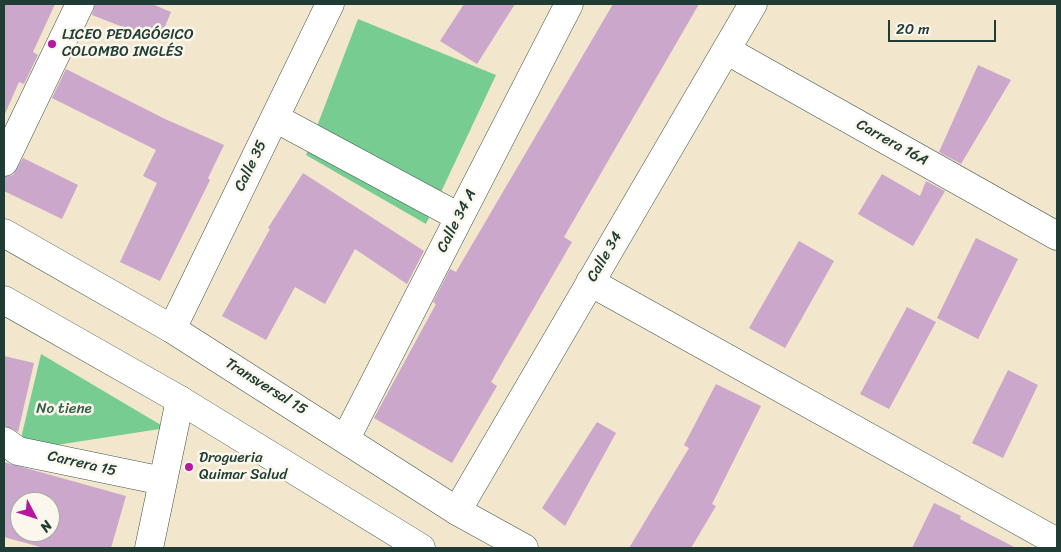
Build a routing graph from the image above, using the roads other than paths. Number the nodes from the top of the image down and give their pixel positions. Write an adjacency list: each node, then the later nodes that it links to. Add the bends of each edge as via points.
1 (80, 4): 7 (street)
2 (330, 4): 6 (street, Calle 35)
3 (568, 4): 8 (street, Calle 34 A)
4 (753, 4): 5 (street, Calle 34)
5 (726, 50): 10 (street, Carrera 16A); 11 (street, Calle 34)
6 (275, 118): 8 (street); 13 (street, Calle 35)
7 (4, 162)
8 (459, 218): 15 (street, Calle 34 A)
9 (4, 233): 13 (street, Transversal 15)
10 (1057, 236)
11 (590, 282): 18 (street, Calle 34); 19 (street)
12 (4, 300): 14 (street)
13 (172, 328): 15 (street, Transversal 15)
14 (180, 400): 17 (street); 21 (street)
15 (346, 438): 18 (street, Transversal 15)
16 (4, 441): 17 (street, Carrera 15, via 18,451)
17 (163, 481): 20 (street)
18 (457, 511): 22 (street, Transversal 15)
19 (1057, 542)
20 (148, 548)
21 (421, 548)
22 (524, 548)

